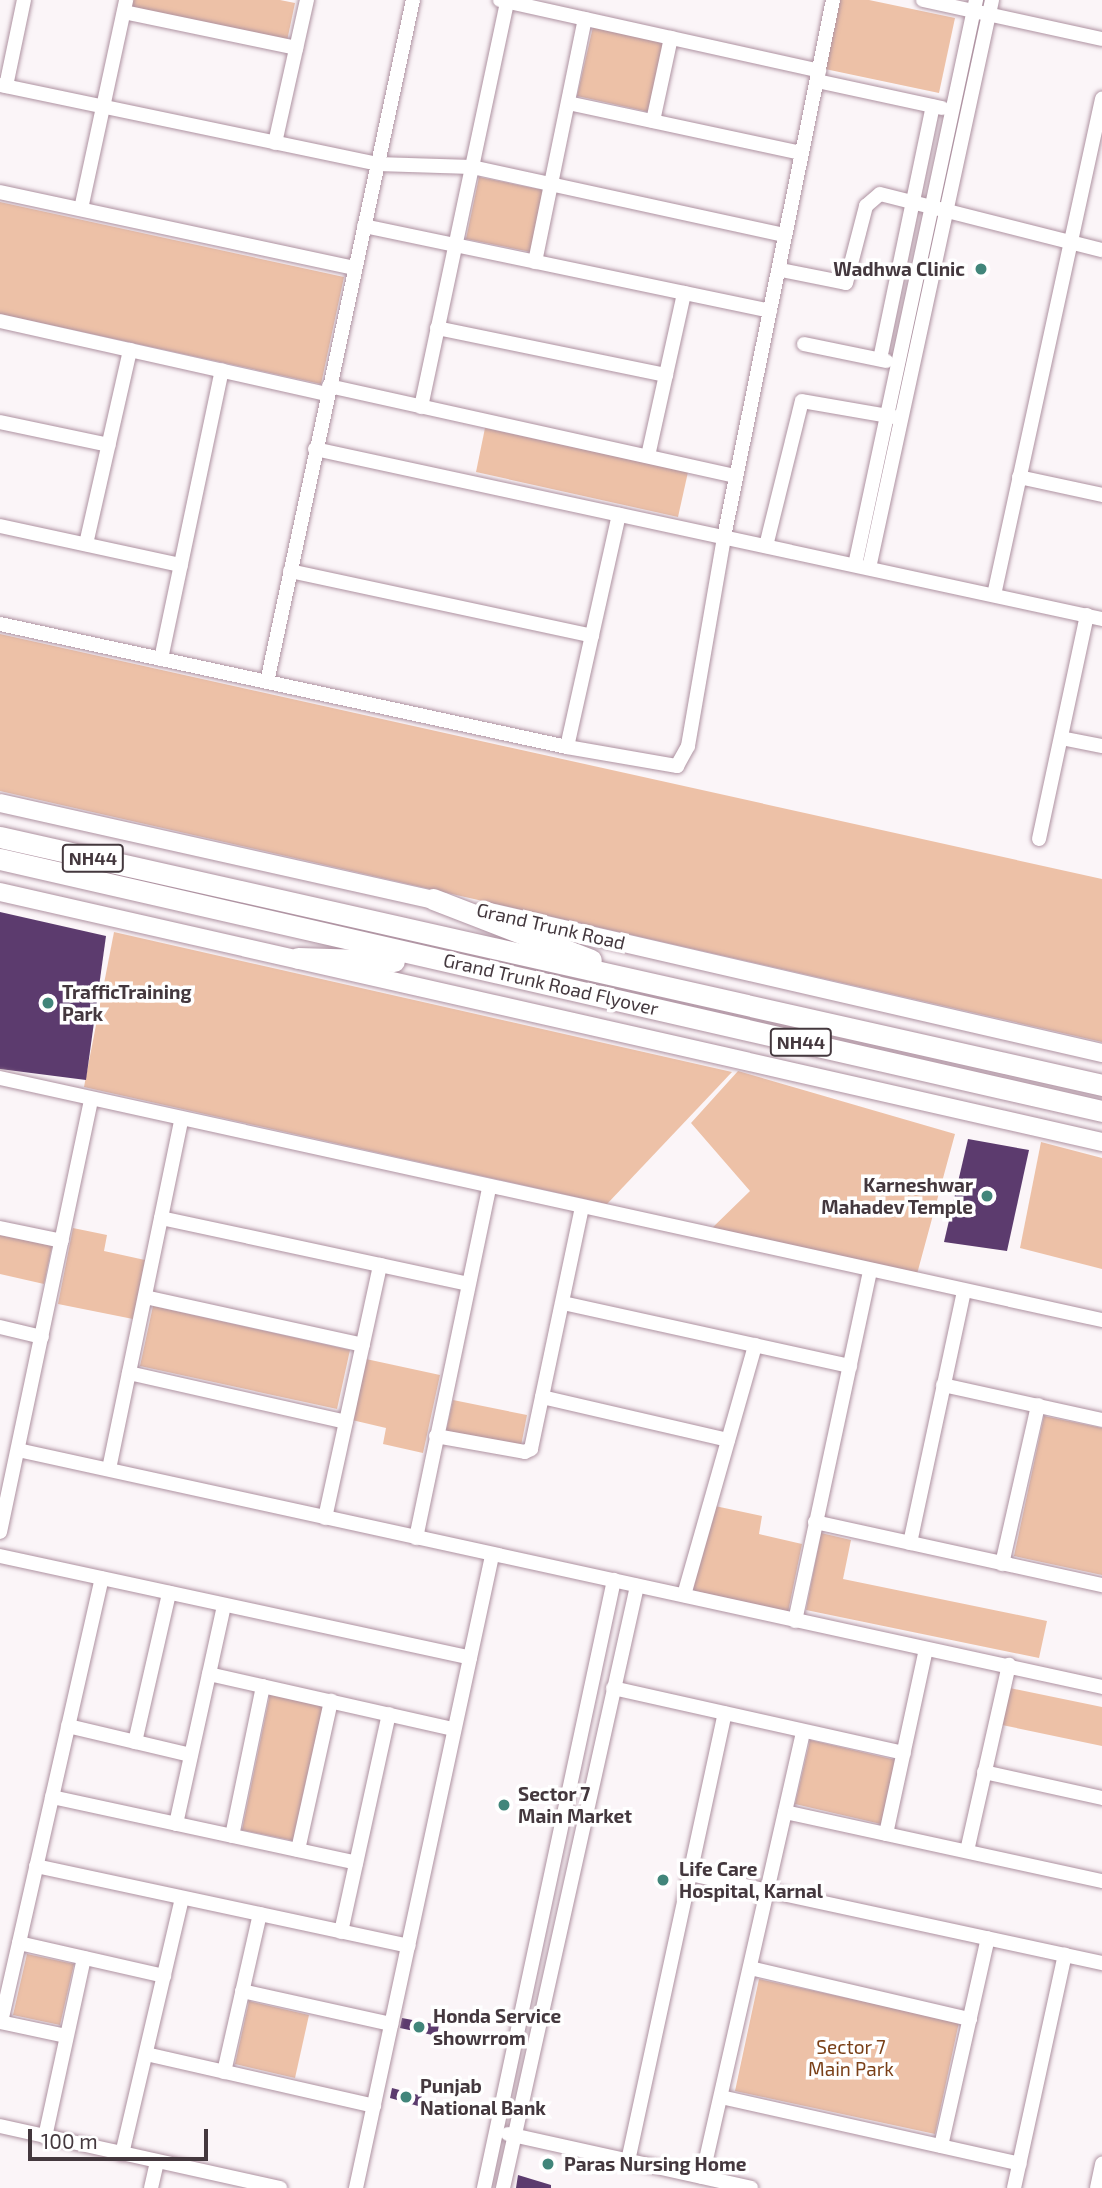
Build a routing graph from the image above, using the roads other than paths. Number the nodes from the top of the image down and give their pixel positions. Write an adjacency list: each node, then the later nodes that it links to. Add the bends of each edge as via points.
1 (24, 0): 15 (street)
2 (307, 0): 13 (street)
3 (413, 0): 25 (street)
4 (833, 0): 14 (street)
5 (923, 0): 8 (street)
6 (503, 1): 10 (street); 26 (street)
7 (125, 6): 13 (street); 19 (street)
8 (975, 6): 9 (street); 20 (street)
9 (991, 7): 12 (street); 32 (street)
10 (585, 19): 11 (street); 17 (street)
11 (671, 38): 14 (street); 21 (street)
12 (1102, 39)
13 (296, 48): 22 (street)
14 (818, 76): 18 (street); 24 (street)
15 (3, 86): 19 (street)
16 (1102, 99): 23 (street)
17 (568, 103): 21 (street); 27 (street)
18 (933, 106): 20 (street); 29 (street)
19 (103, 107): 22 (street); 31 (street)
20 (952, 110): 30 (street)
21 (653, 121): 24 (street)
22 (275, 143): 25 (street)
23 (1097, 147): 35 (street)
24 (802, 153): 34 (street)
25 (377, 164): 26 (street); 33 (street)
26 (472, 167): 27 (street); 36 (street)
27 (551, 184): 34 (street); 38 (street)
28 (0, 192): 31 (street)
29 (916, 200): 30 (street); 40 (street, via 872,197 846,283); 47 (street)
30 (932, 204): 32 (street); 48 (street)
31 (81, 209): 39 (street)
32 (949, 211): 35 (street); 54 (street)
33 (364, 226): 36 (street); 39 (street)
34 (785, 235): 40 (street)
35 (1070, 243): 37 (street); 60 (street)
36 (455, 245): 38 (street); 44 (street)
37 (1102, 250)
38 (535, 262): 41 (street)
39 (354, 268): 51 (street)
40 (781, 270): 42 (street)
41 (684, 293): 42 (street); 50 (street)
42 (770, 311): 59 (street)
43 (0, 321): 46 (street)
44 (438, 328): 50 (street); 52 (street)
45 (804, 344): 47 (street)
46 (130, 350): 49 (street); 56 (street)
47 (880, 359): 48 (street)
48 (898, 363): 53 (street)
49 (222, 370): 51 (street); 67 (street)
50 (666, 375): 58 (street)
51 (328, 390): 52 (street); 57 (street)
52 (421, 407): 58 (street)
53 (887, 415): 54 (street); 66 (street, via 802,401); 68 (street)
54 (902, 418): 68 (street)
55 (0, 422): 56 (street)
56 (109, 446): 65 (street)
57 (315, 449): 62 (street); 69 (street)
58 (648, 456): 59 (street)
59 (736, 476): 64 (street)
60 (1019, 477): 61 (street); 70 (street)
61 (1102, 495)
62 (619, 515): 64 (street); 73 (street)
63 (0, 526): 65 (street)
64 (724, 537): 66 (street); 78 (street, via 685,759 666,767)
65 (86, 544): 67 (street)
66 (766, 546): 68 (street)
67 (181, 565): 74 (street)
68 (862, 566): 70 (street)
69 (290, 571): 73 (street); 75 (street)
70 (994, 595): 71 (street)
71 (1095, 617): 76 (street)
72 (0, 624): 74 (street)
73 (592, 636): 78 (street)
74 (161, 659): 75 (street)
75 (267, 682): 78 (street)
76 (1061, 738): 77 (street); 81 (street)
77 (1102, 746)
78 (567, 747)
79 (0, 803): 84 (main road, Grand Trunk Road)
80 (0, 837): 87 (highway, Grand Trunk Road Flyover / NH44)
81 (1039, 839)
82 (0, 859): 86 (highway, Grand Trunk Road Flyover / NH44)
83 (0, 892): 85 (main road)
84 (433, 899): 87 (highway, via 600,963); 88 (main road, Grand Trunk Road)
85 (298, 958): 86 (highway, via 362,957); 94 (main road)
86 (500, 973): 92 (highway, Grand Trunk Road Flyover / NH44)
87 (626, 978): 90 (highway, Grand Trunk Road / NH44)
88 (1102, 1053)
89 (0, 1078): 91 (street)
90 (1098, 1084)
91 (91, 1100): 93 (street); 99 (street)
92 (1102, 1111)
93 (181, 1120): 95 (street); 97 (street)
94 (1102, 1142)
95 (489, 1188): 96 (street); 102 (street)
96 (582, 1208): 101 (street); 105 (street)
97 (161, 1218): 100 (street); 104 (street)
98 (0, 1228): 99 (street)
99 (62, 1241): 108 (street)
100 (380, 1265): 102 (street); 110 (street)
101 (870, 1271): 103 (street); 111 (street)
102 (468, 1284): 118 (street)
103 (964, 1291): 106 (street); 113 (street)
104 (145, 1297): 110 (street); 112 (street)
105 (563, 1303): 109 (street); 114 (street)
106 (1102, 1320)
107 (0, 1327): 108 (street)
108 (41, 1336): 120 (street)
109 (755, 1345): 111 (street); 119 (street)
110 (363, 1346): 117 (street)
111 (850, 1366): 123 (street)
112 (129, 1373): 117 (street); 121 (street)
113 (943, 1385): 115 (street); 126 (street)
114 (542, 1397): 118 (street, via 528,1451); 119 (street)
115 (1038, 1405): 116 (street); 129 (street)
116 (1102, 1420)
117 (346, 1422): 122 (street)
118 (436, 1436): 125 (street)
119 (728, 1440): 135 (street)
120 (18, 1450): 121 (street); 124 (street)
121 (109, 1469): 122 (street)
122 (325, 1518): 125 (street)
123 (815, 1522): 126 (street); 137 (street)
124 (0, 1532)
125 (416, 1538): 128 (street)
126 (910, 1543): 129 (street)
127 (0, 1556): 130 (street)
128 (492, 1556): 131 (street); 139 (street)
129 (1002, 1564): 132 (street)
130 (102, 1578): 134 (street); 148 (street)
131 (614, 1580): 133 (street); 157 (street)
132 (1102, 1585)
133 (637, 1586): 135 (street); 144 (street)
134 (169, 1593): 136 (street); 151 (street)
135 (684, 1595): 137 (street)
136 (224, 1605): 139 (street); 141 (street)
137 (795, 1621): 138 (street)
138 (926, 1649): 140 (street); 152 (street)
139 (470, 1658): 149 (street)
140 (1009, 1665): 143 (street); 154 (street)
141 (209, 1674): 142 (street); 153 (street)
142 (263, 1686): 145 (street); 162 (street)
143 (1102, 1687)
144 (613, 1688): 146 (street); 158 (street)
145 (331, 1701): 147 (street); 163 (street)
146 (725, 1713): 150 (street); 167 (street)
147 (389, 1714): 149 (street); 165 (street)
148 (68, 1726): 151 (street); 155 (street)
149 (454, 1729): 175 (street)
150 (803, 1731): 152 (street); 159 (street)
151 (135, 1742): 153 (street)
152 (904, 1753): 161 (street)
153 (191, 1755): 160 (street)
154 (984, 1772): 156 (street); 164 (street)
155 (52, 1797): 160 (street); 166 (street)
156 (1102, 1798)
157 (567, 1804): 158 (street); 181 (street)
158 (586, 1808): 182 (street)
159 (785, 1812): 161 (street); 169 (street)
160 (176, 1824): 162 (street)
161 (887, 1834): 164 (street)
162 (232, 1836): 163 (street)
163 (298, 1850): 165 (street)
164 (967, 1851): 168 (street)
165 (356, 1863): 172 (street)
166 (36, 1866): 170 (street); 174 (street)
167 (691, 1874): 169 (street); 198 (street)
168 (1102, 1881)
169 (767, 1891): 173 (street); 179 (street)
170 (182, 1898): 171 (street); 180 (street)
171 (260, 1914): 172 (street); 183 (street)
172 (341, 1932): 175 (street)
173 (988, 1938): 176 (street); 184 (street)
174 (19, 1943): 177 (street); 185 (street)
175 (408, 1946): 186 (street)
176 (1065, 1955): 178 (street); 200 (street)
177 (84, 1958): 180 (street); 187 (street)
178 (1102, 1963)
179 (750, 1968): 184 (street); 190 (street)
180 (164, 1976): 188 (street)
181 (530, 1977): 182 (street); 193 (street)
182 (548, 1982): 194 (street)
183 (242, 1991): 186 (street); 189 (street)
184 (970, 2019): 196 (street)
185 (1, 2022): 187 (street)
186 (391, 2024): 191 (street)
187 (66, 2036): 195 (street)
188 (146, 2054): 189 (street); 197 (street)
189 (224, 2072): 191 (street)
190 (720, 2097): 196 (street); 202 (street)
191 (374, 2106): 206 (street)
192 (0, 2126): 195 (street)
193 (496, 2132): 194 (street); 207 (street)
194 (514, 2136): 198 (street); 208 (street)
195 (45, 2137): 197 (street)
196 (941, 2146): 200 (street)
197 (122, 2154): 199 (street)
198 (628, 2161): 202 (street)
199 (157, 2162): 203 (street); 204 (street)
200 (1020, 2164): 210 (street)
201 (1102, 2164): 211 (street)
202 (702, 2177): 209 (street)
203 (237, 2183): 205 (street)
204 (151, 2188)
205 (280, 2188)
206 (356, 2188)
207 (484, 2188)
208 (503, 2188)
209 (751, 2188)
210 (1014, 2188)
211 (1097, 2188)

